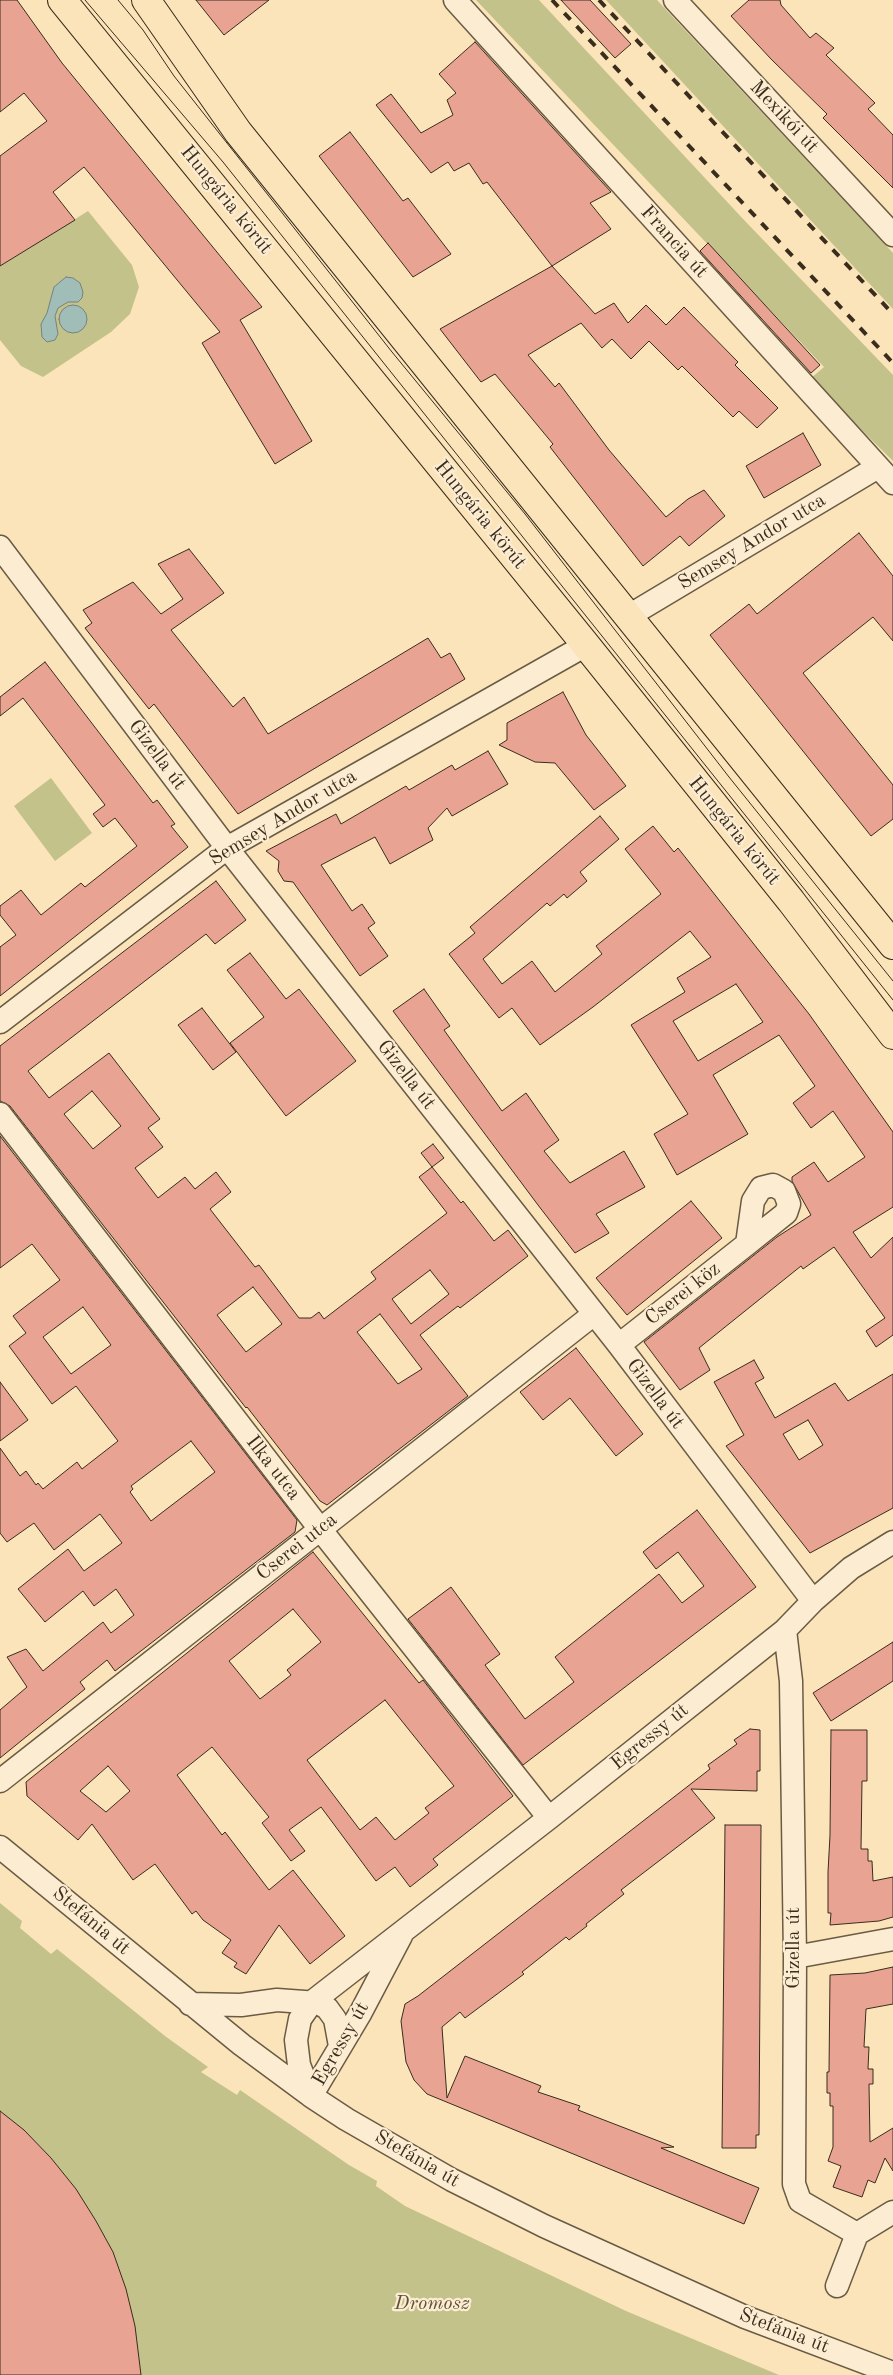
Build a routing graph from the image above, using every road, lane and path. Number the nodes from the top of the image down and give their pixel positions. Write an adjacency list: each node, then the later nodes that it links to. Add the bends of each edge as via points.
1 (62, 0): 9 (main road, Hungária körút)
2 (146, 0): 8 (main road, via 238,132)
3 (455, 0): 6 (street, Francia út)
4 (675, 0): 5 (street, Mexikói út)
5 (893, 235)
6 (886, 475): 8 (street, Semsey Andor utca)
7 (0, 547): 10 (street, Gizella út)
8 (626, 617): 11 (main road)
9 (586, 645): 10 (street, Semsey Andor utca); 13 (main road, Hungária körút, via 791,901)
10 (227, 848): 12 (street, Semsey Andor utca); 16 (street, Gizella út)
11 (893, 945)
12 (0, 1022)
13 (893, 1035)
14 (0, 1114): 18 (street, Ilka utca)
15 (747, 1244): 17 (street, Cserei köz)
16 (594, 1314): 17 (street, Gizella út); 18 (street, Cserei utca)
17 (618, 1345): 20 (street, Gizella út)
18 (320, 1529): 22 (street, Cserei utca); 23 (street, Ilka utca)
19 (893, 1542): 20 (street, Egressy út, via 851,1568)
20 (813, 1601): 21 (street, Egressy út)
21 (785, 1630): 23 (street, Egressy út); 27 (street, Gizella út, via 791,1681)
22 (0, 1780)
23 (549, 1818): 25 (street, Egressy út)
24 (0, 1847): 29 (street, Stefánia út)
25 (404, 1929): 28 (street, Egressy út); 30 (street, Egressy út)
26 (893, 1939): 27 (street)
27 (795, 1957): 33 (street, Gizella út, via 794,2184 800,2201)
28 (312, 2002): 29 (street, via 276,2000 241,2005); 30 (street, via 323,2005 332,2013); 31 (street, Egressy út, via 300,2019 296,2040 299,2065)
29 (190, 2004): 31 (street, Stefánia út)
30 (340, 2046): 31 (street, Egressy út)
31 (311, 2096): 35 (street, Stefánia út, via 452,2180 544,2226 745,2317)
32 (893, 2212): 33 (street)
33 (857, 2234): 34 (street)
34 (837, 2286)
35 (893, 2373)

